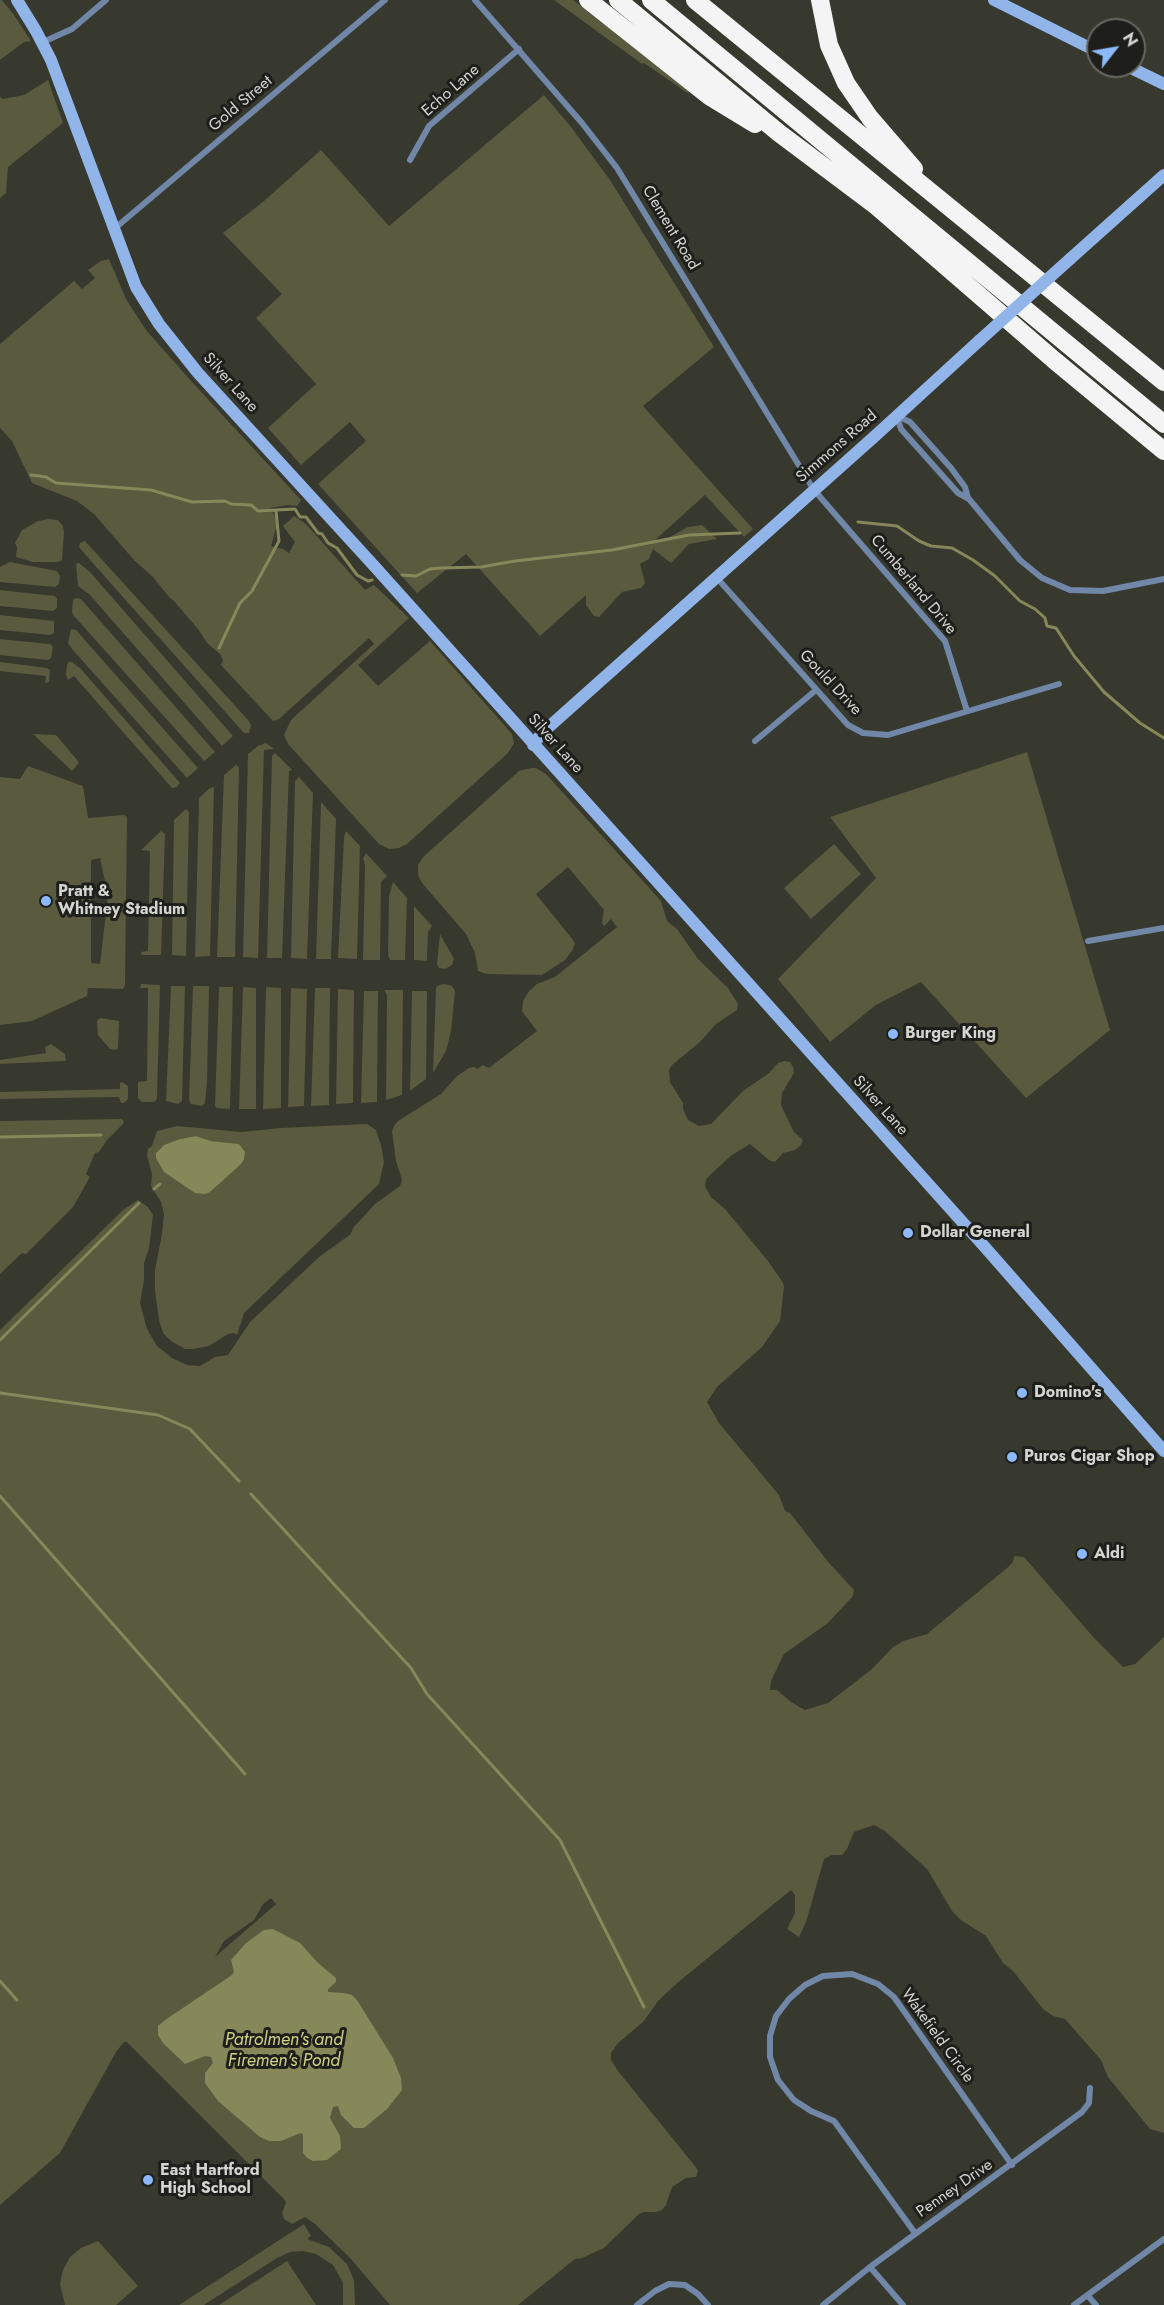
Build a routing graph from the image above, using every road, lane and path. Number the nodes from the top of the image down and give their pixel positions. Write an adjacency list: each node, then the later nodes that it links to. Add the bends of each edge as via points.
1 (17, 0): 12 (main road, Silver Lane)
2 (106, 0): 12 (street, via 72,29)
3 (385, 0): 22 (street, Gold Street)
4 (475, 0): 14 (street, Clement Road)
5 (588, 0): 17 (highway, via 724,106)
6 (618, 0): 17 (highway)
7 (651, 0): 23 (highway)
8 (666, 0): 25 (highway)
9 (694, 0): 20 (highway)
10 (820, 0): 20 (highway, via 831,50 849,87)
11 (994, 0): 13 (main road)
12 (43, 42): 22 (main road, Silver Lane)
13 (1086, 46)
14 (519, 50): 18 (street, Echo Lane, via 429,126); 31 (street, Clement Road, via 617,168)
15 (1146, 75): 16 (main road)
16 (1164, 84)
17 (779, 133): 21 (highway)
18 (410, 160)
19 (1164, 175): 26 (main road, Simmons Road, bridge)
20 (931, 192): 24 (highway)
21 (875, 205): 23 (highway); 28 (highway)
22 (114, 229): 39 (main road, Silver Lane, via 136,287 198,373)
23 (955, 252): 27 (highway)
24 (1164, 382)
25 (1164, 411)
26 (897, 416): 29 (street, via 910,422); 30 (street, via 902,429); 31 (main road, Simmons Road)
27 (1164, 424)
28 (1164, 451)
29 (960, 481): 30 (street); 32 (street)
30 (952, 486): 32 (street)
31 (814, 490): 33 (main road, Simmons Road); 37 (street, Cumberland Drive, via 945,640)
32 (969, 499): 34 (street, via 1020,560 1042,578 1070,590 1103,591)
33 (716, 577): 36 (street, Gould Drive); 39 (main road, Simmons Road)
34 (1164, 579)
35 (1059, 684): 37 (street, Gould Drive)
36 (816, 690): 37 (street, Gould Drive, via 863,734 888,735); 38 (street)
37 (967, 711)
38 (755, 741)
39 (533, 745): 42 (main road, Silver Lane)
40 (1164, 928): 41 (street)
41 (1088, 941)
42 (1164, 1451)
43 (1090, 2088): 44 (street, Penney Drive, via 1089,2103 1082,2112)
44 (1012, 2165): 45 (street, Penney Drive); 45 (street, Wakefield Circle, via 894,1997 878,1984 852,1974 823,1976 805,1985 776,2016 770,2036 770,2057 778,2080 800,2104 834,2121)
45 (915, 2233): 47 (street, Penney Drive)
46 (1164, 2239): 48 (street)
47 (870, 2267): 51 (street, Penney Drive); 52 (street)
48 (1088, 2296): 53 (street); 54 (street)
49 (637, 2305): 50 (street, via 669,2284 686,2285)
50 (708, 2305)
51 (823, 2305)
52 (903, 2305)
53 (1074, 2305)
54 (1096, 2305)

